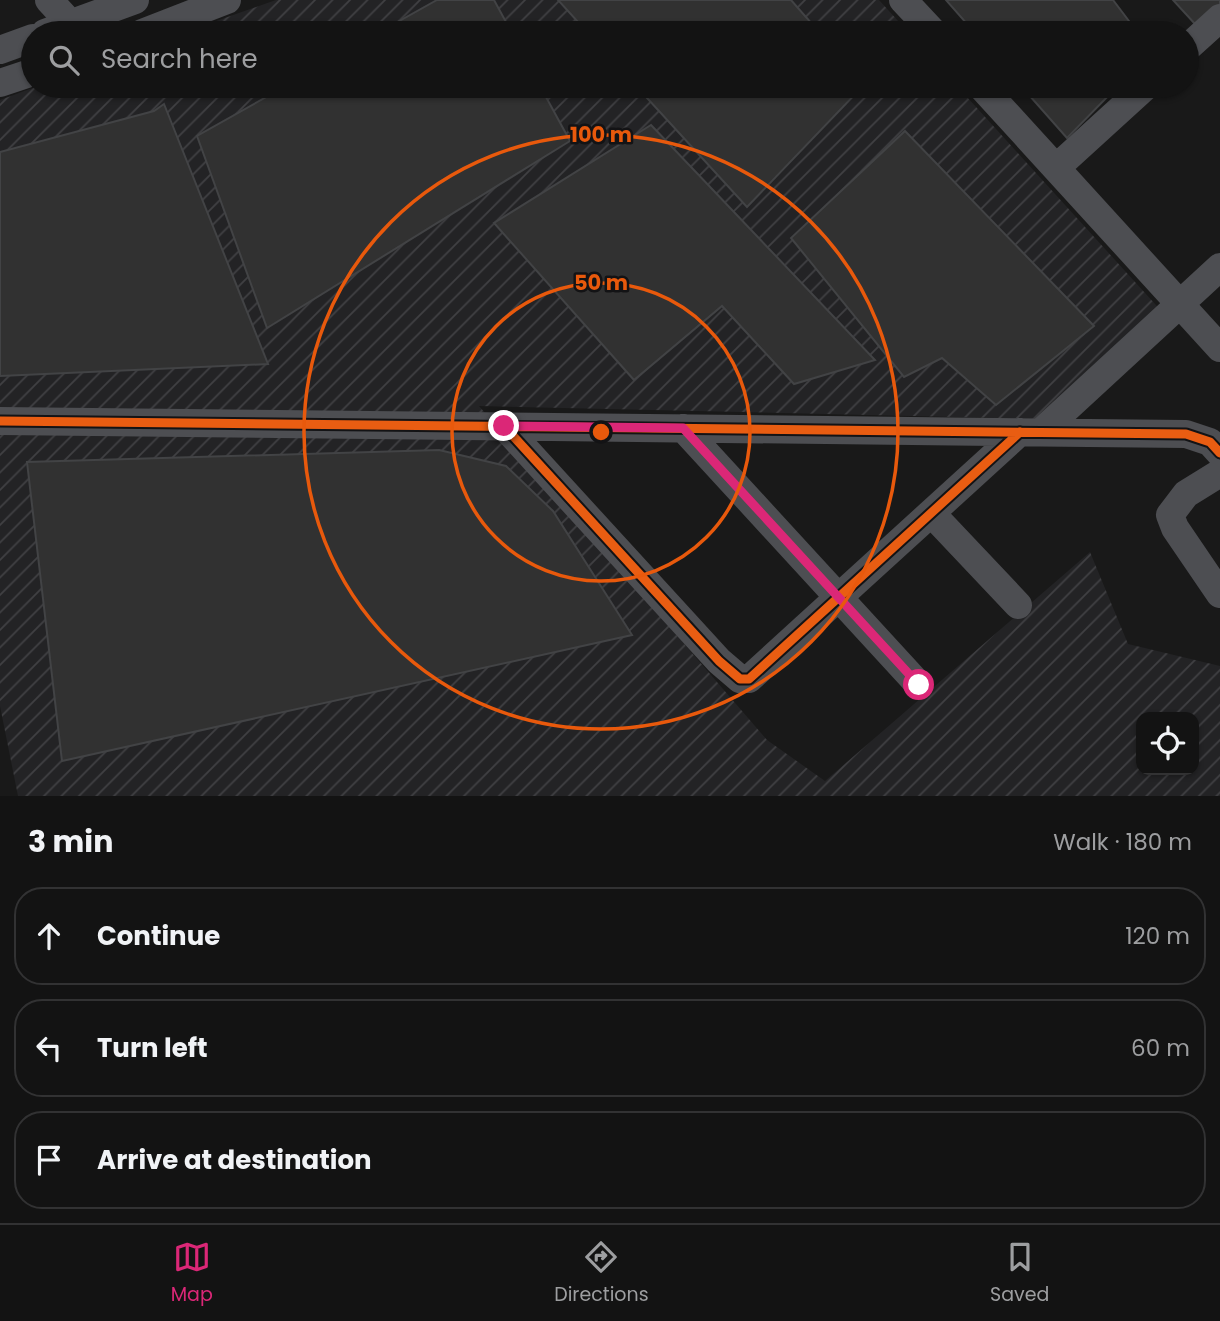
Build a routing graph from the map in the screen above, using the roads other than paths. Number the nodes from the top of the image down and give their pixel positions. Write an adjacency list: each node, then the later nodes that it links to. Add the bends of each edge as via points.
1 (49, 0): 6 (street)
2 (135, 0): 7 (street)
3 (227, 0): 8 (street)
4 (906, 1): 9 (street)
5 (1220, 18): 10 (street)
6 (56, 21)
7 (79, 21)
8 (173, 21)
9 (923, 21)
10 (1199, 37)
11 (21, 42): 12 (street)
12 (0, 50)
13 (21, 76): 14 (street)
14 (0, 83)
15 (992, 98): 17 (street)
16 (1133, 98): 17 (street)
17 (1056, 168): 19 (street)
18 (1220, 267): 19 (street)
19 (1180, 304): 20 (street); 24 (street)
20 (1220, 348)
21 (0, 421): 22 (street)
22 (504, 426): 23 (street); 29 (street, via 740,679 749,680 761,671)
23 (683, 428): 24 (street); 29 (street)
24 (1030, 432): 25 (street, via 1186,434 1210,442); 27 (street)
25 (1220, 453)
26 (1220, 473): 28 (street, via 1186,494 1170,515)
27 (932, 514): 29 (street); 30 (street)
28 (1215, 579)
29 (838, 600): 31 (street)
30 (1018, 605)
31 (919, 685)

